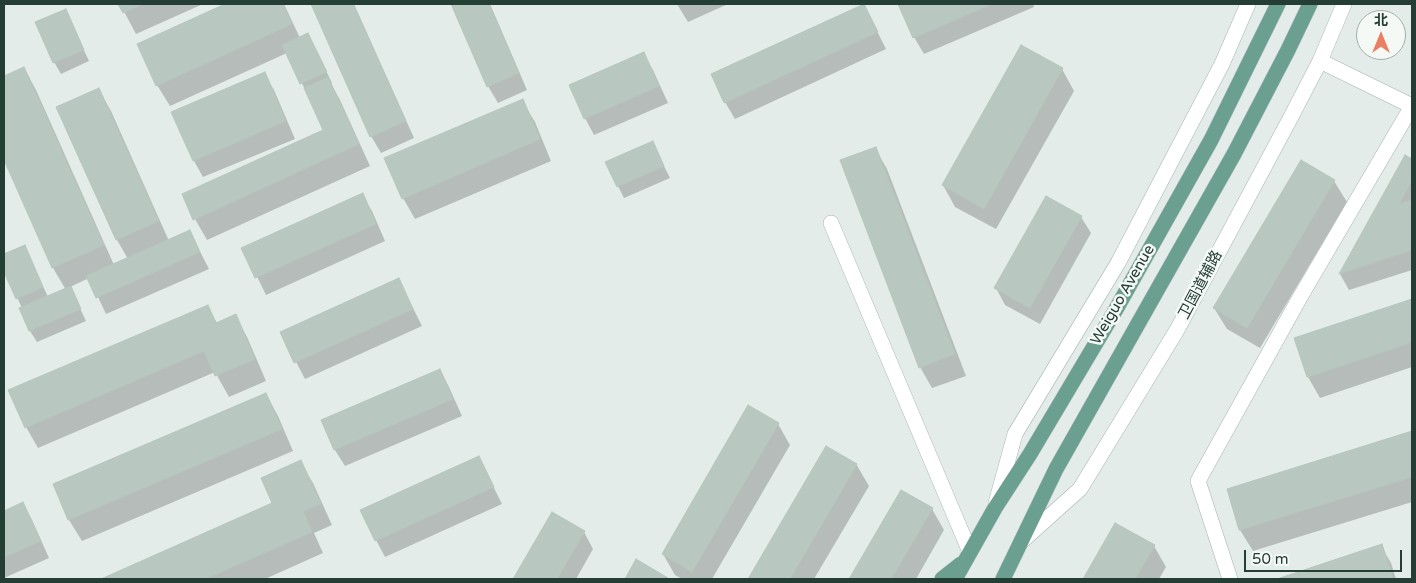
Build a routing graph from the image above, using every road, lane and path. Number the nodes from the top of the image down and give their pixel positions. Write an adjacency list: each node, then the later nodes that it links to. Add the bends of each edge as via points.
1 (1248, 4): 8 (street, via 1222,64 1118,263 1015,434)
2 (1278, 4): 8 (main road, Weiguo Avenue, via 1206,148 1115,311)
3 (1310, 4): 9 (main road, Weiguo Avenue, via 1234,154 1056,469)
4 (1344, 4): 5 (street, 卫国道辅路)
5 (1320, 61): 6 (street); 9 (street, 卫国道辅路, via 1177,330 1080,489)
6 (1412, 106): 14 (street, via 1198,481)
7 (831, 223): 10 (street)
8 (995, 508): 10 (main road, Weiguo Avenue)
9 (1022, 541): 13 (main road, Weiguo Avenue)
10 (967, 557): 11 (main road); 12 (main road, Weiguo Avenue)
11 (942, 579)
12 (955, 579)
13 (1003, 579)
14 (1230, 579)

